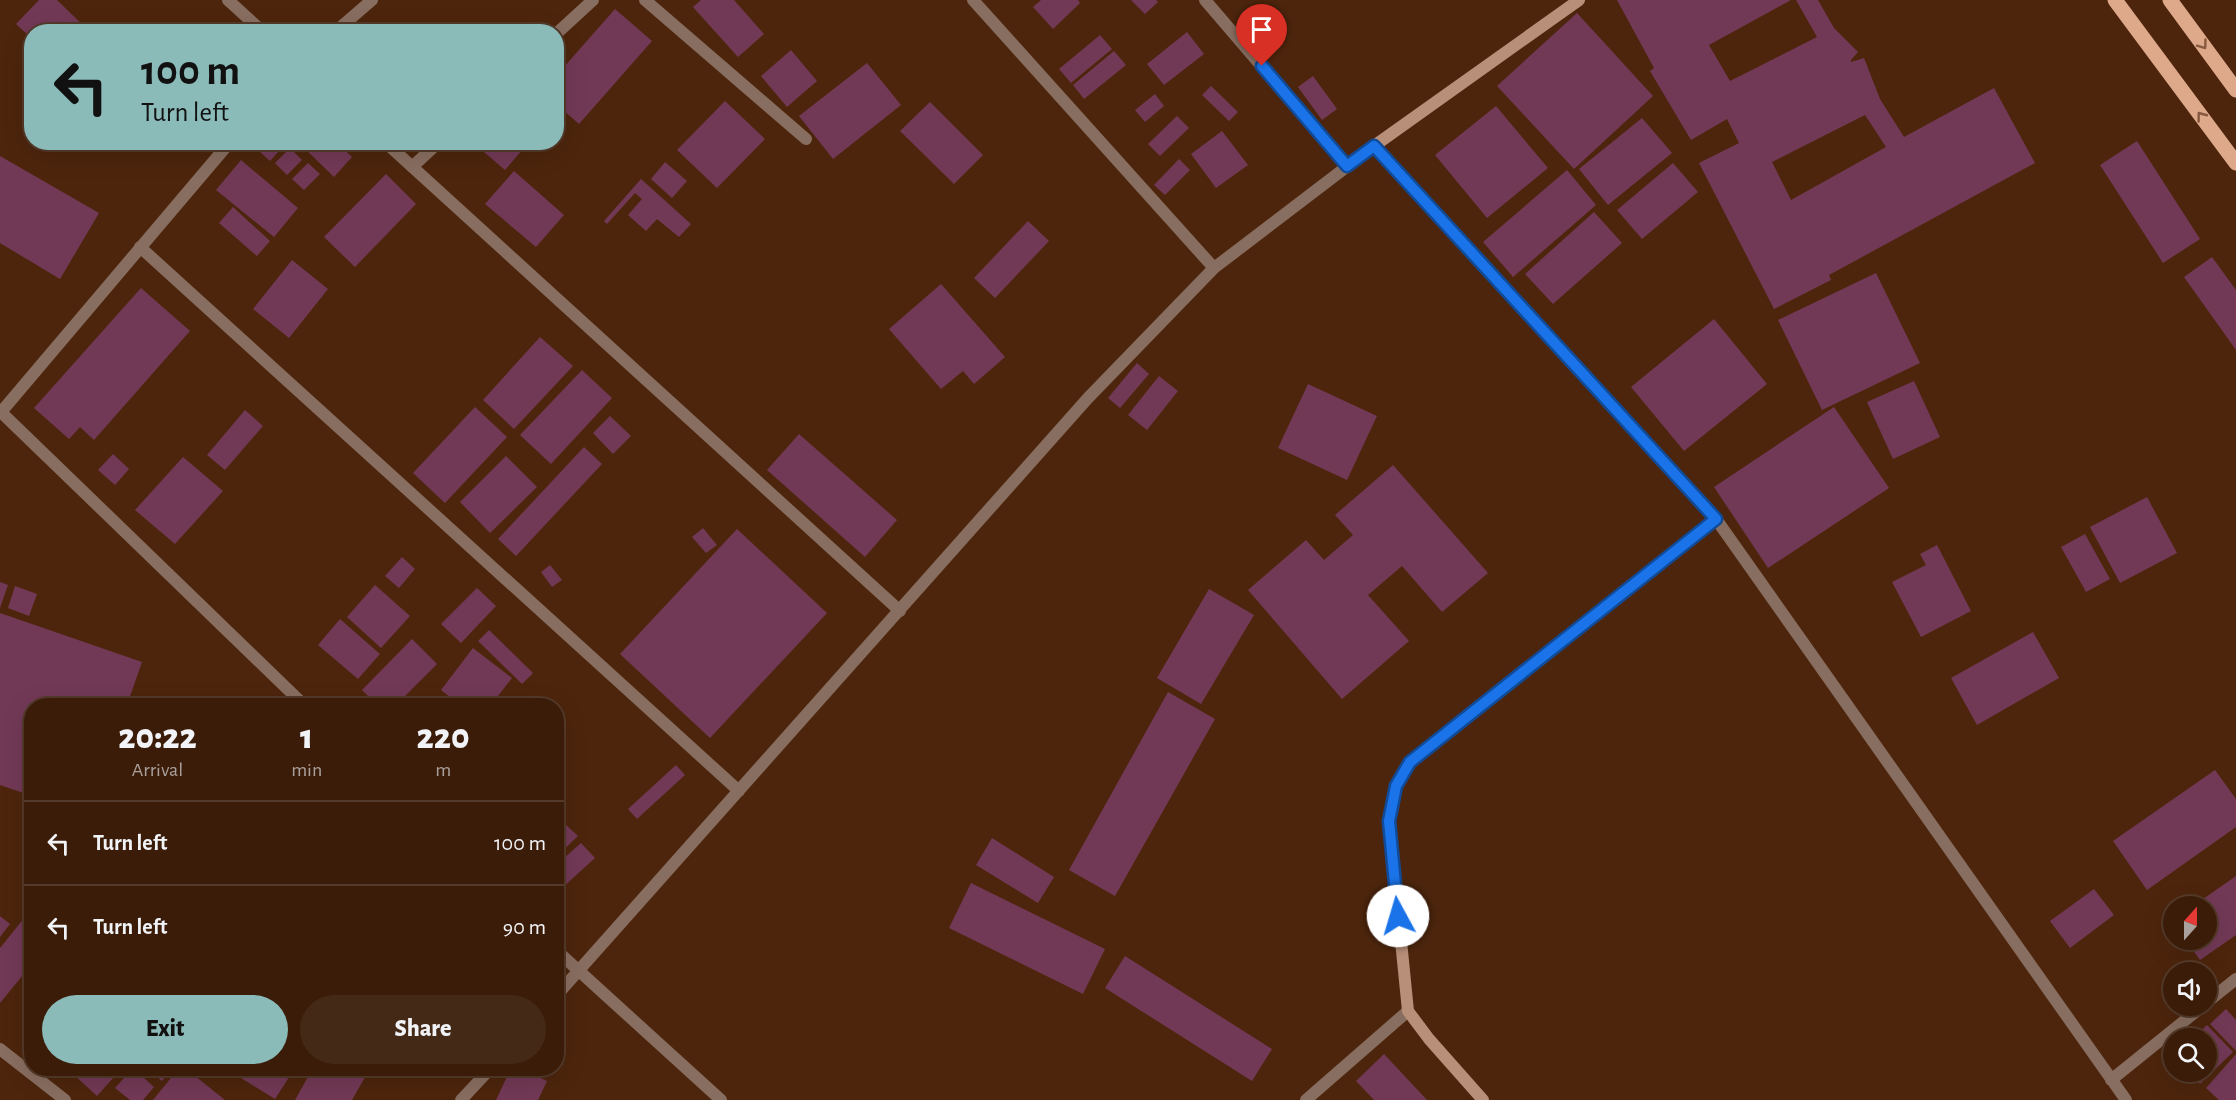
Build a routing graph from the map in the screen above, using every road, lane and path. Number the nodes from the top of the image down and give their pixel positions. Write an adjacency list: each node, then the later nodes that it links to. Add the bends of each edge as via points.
1 (228, 0): 10 (street)
2 (372, 0): 11 (street)
3 (593, 0): 12 (street)
4 (645, 0): 14 (street)
5 (973, 0): 23 (street)
6 (1204, 0): 20 (street)
7 (1580, 0): 15 (main road)
8 (2115, 0): 19 (main road, one-way to 8)
9 (2170, 0): 13 (main road, one-way to 13)
10 (254, 24)
11 (344, 24)
12 (564, 27)
13 (2236, 90)
14 (806, 139)
15 (1374, 146): 20 (street); 25 (main road)
16 (223, 150): 22 (street)
17 (394, 150): 21 (street)
18 (430, 150): 21 (street)
19 (2236, 162)
20 (1347, 166): 23 (street)
21 (412, 167): 26 (street)
22 (140, 247): 24 (street); 28 (street)
23 (1214, 268): 26 (street, via 1088,398)
24 (1, 411): 27 (street)
25 (1716, 519): 34 (main road, via 1410,762 1396,786 1389,821); 40 (street)
26 (900, 611): 28 (street)
27 (297, 698)
28 (739, 791): 30 (street)
29 (564, 957): 30 (street)
30 (579, 971): 32 (street); 43 (street)
31 (2236, 979): 33 (street)
32 (564, 987)
33 (2217, 994)
34 (1408, 1011): 44 (street); 45 (main road)
35 (2190, 1016): 40 (street)
36 (0, 1049): 37 (street)
37 (24, 1068)
38 (34, 1076): 41 (street)
39 (484, 1076): 42 (street)
40 (2111, 1080): 46 (street)
41 (65, 1100)
42 (461, 1100)
43 (721, 1100)
44 (1306, 1100)
45 (1483, 1100)
46 (2126, 1100)

